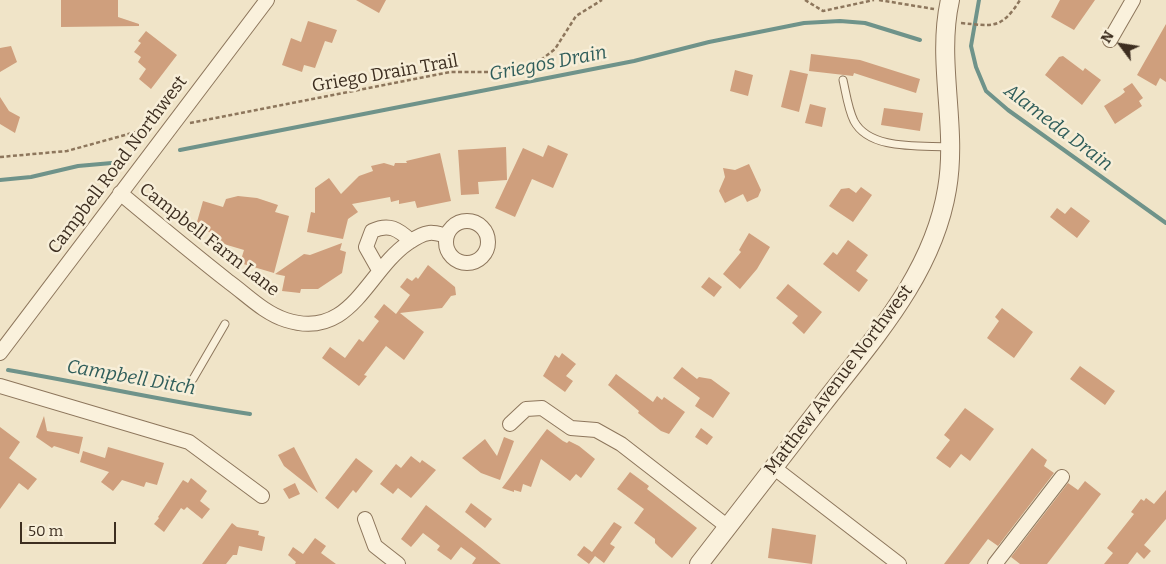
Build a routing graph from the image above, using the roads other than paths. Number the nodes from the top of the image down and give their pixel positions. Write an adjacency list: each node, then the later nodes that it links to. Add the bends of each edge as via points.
1 (267, 0): 7 (street, Campbell Road Northwest)
2 (950, 0): 6 (street, Matthew Avenue Northwest, via 945,32)
3 (1133, 0): 4 (street)
4 (1110, 40)
5 (843, 80): 6 (lane, via 854,121 864,133 893,143)
6 (951, 147): 16 (street, Matthew Avenue Northwest, via 942,212 920,270 872,340)
7 (120, 194): 10 (street, Campbell Farm Lane, via 267,311 286,320 312,323 344,312 364,293); 12 (street, Campbell Road Northwest)
8 (447, 236): 9 (street, Campbell Farm Lane, via 431,232)
9 (411, 241): 10 (street, Campbell Farm Lane); 10 (street, via 390,227 372,231 366,247)
10 (379, 270)
11 (225, 324): 13 (lane)
12 (0, 353)
13 (193, 379)
14 (0, 386): 18 (street, via 189,442)
15 (510, 424): 20 (street, via 526,410 542,408 571,428 596,430 621,444)
16 (773, 467): 20 (street, Matthew Avenue Northwest); 23 (street)
17 (1062, 477): 24 (street)
18 (262, 496)
19 (365, 519): 21 (street, via 375,546)
20 (728, 526): 22 (street, Matthew Avenue Northwest)
21 (398, 564)
22 (699, 564)
23 (899, 564)
24 (995, 564)

